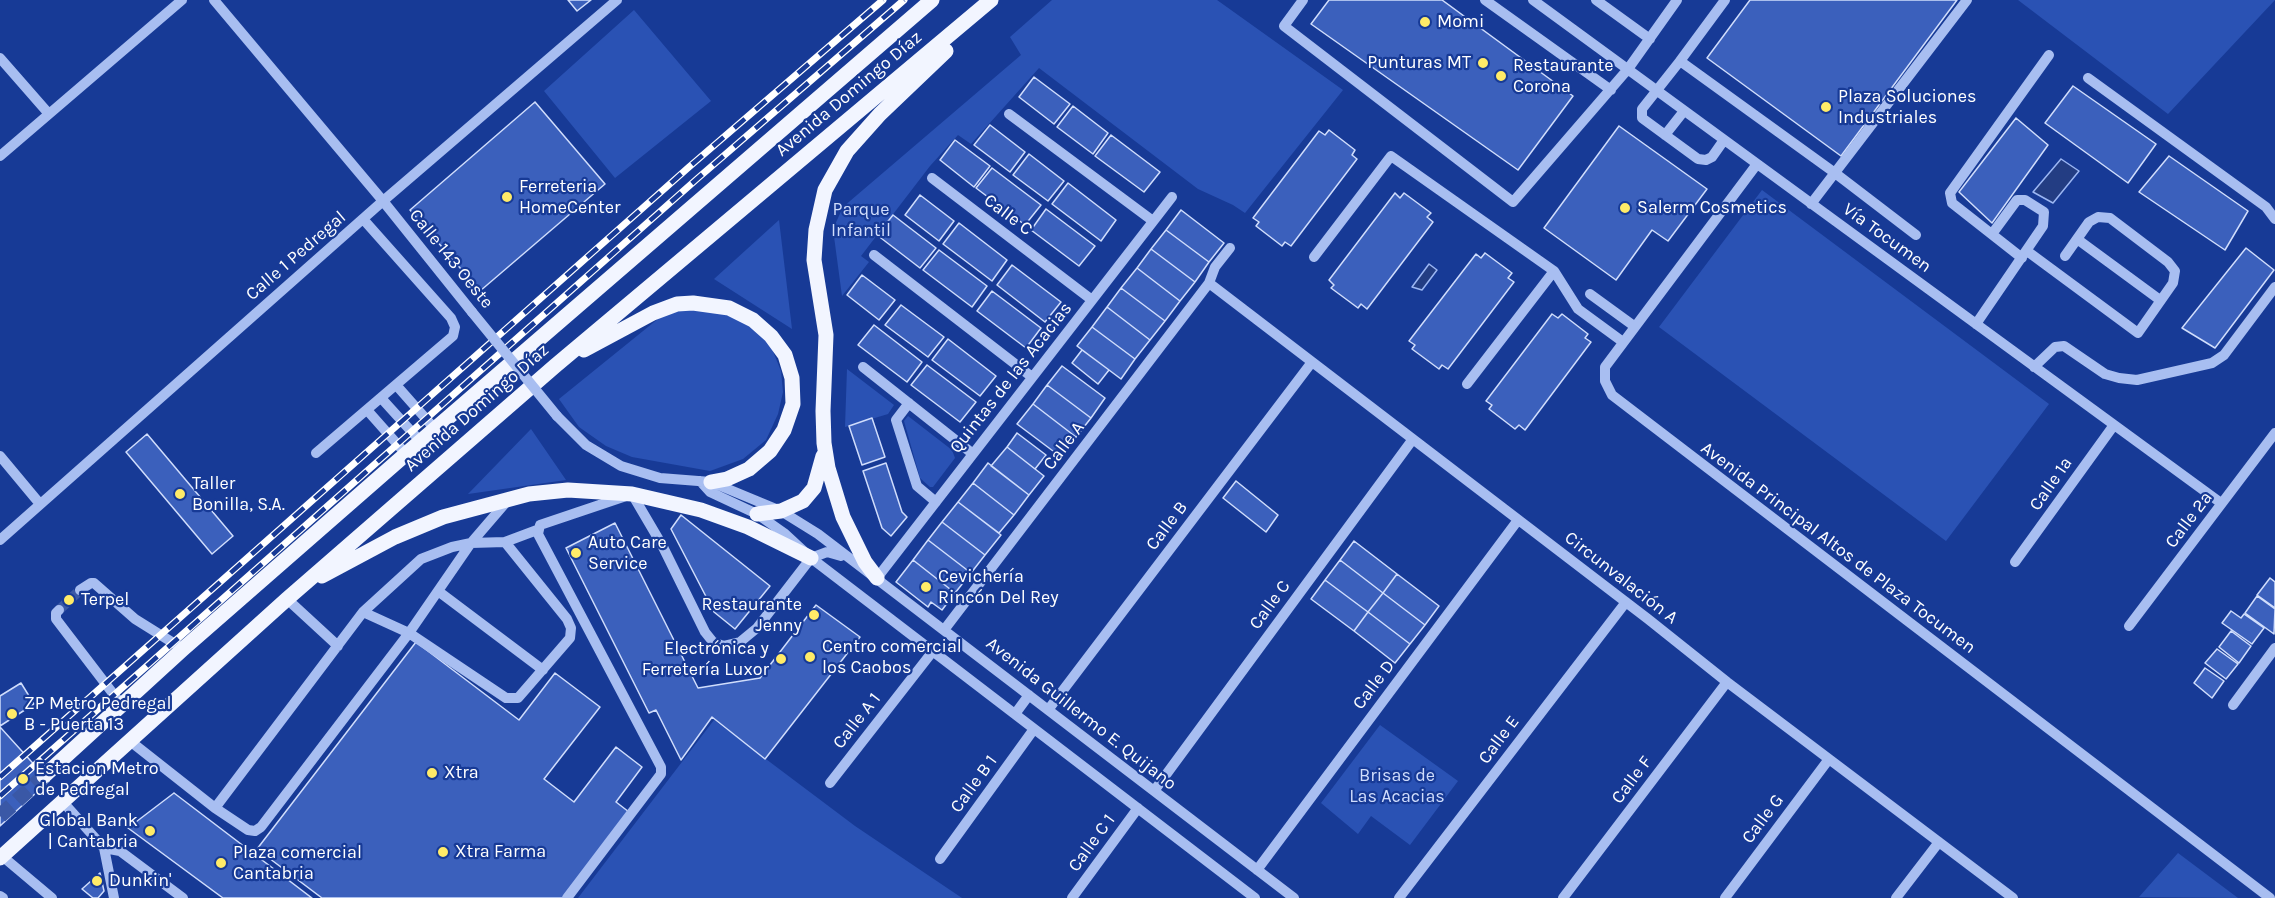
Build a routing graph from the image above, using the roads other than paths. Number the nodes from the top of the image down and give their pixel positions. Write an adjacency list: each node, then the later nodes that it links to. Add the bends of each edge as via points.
1 (182, 0): 22 (street)
2 (214, 0): 31 (street, Calle 143 Oeste)
3 (617, 0): 31 (street, Calle 1 Pedregal)
4 (932, 0): 64 (main road, Avenida Domingo Díaz)
5 (993, 0): 54 (main road, Avenida Domingo Díaz); 68 (main road, via 959,39 873,122 839,164 825,190 814,245 826,342)
6 (1303, 0): 19 (street, via 1284,26 1513,202)
7 (1485, 0): 19 (street)
8 (1533, 0): 17 (street, Vía Tocumen)
9 (1596, 0): 13 (street)
10 (1677, 0): 13 (street)
11 (1725, 0): 16 (street)
12 (1967, 0): 28 (street)
13 (1650, 39): 17 (street)
14 (2049, 55): 36 (street, via 1950,193 1952,203)
15 (0, 58): 22 (street)
16 (1680, 61): 20 (street); 28 (street)
17 (1628, 69): 19 (street); 20 (street, Vía Tocumen)
18 (2088, 78): 34 (street, via 2266,207)
19 (1611, 90)
20 (1656, 90): 21 (street, Vía Tocumen); 24 (street, via 1641,114)
21 (1684, 111): 24 (street); 25 (street, Vía Tocumen)
22 (49, 114): 26 (street)
23 (1009, 114): 35 (street)
24 (1665, 135): 25 (street, via 1698,159 1706,160)
25 (1724, 140): 27 (street, Vía Tocumen)
26 (0, 156)
27 (1757, 164): 32 (street, Vía Tocumen); 51 (street, Avenida Principal Altos de Plaza Tocumen)
28 (1835, 173): 32 (street); 37 (street)
29 (933, 178): 48 (street, Calle C)
30 (1172, 197): 35 (street, Quintas de las Acacias)
31 (383, 201): 33 (street, Calle 1 Pedregal); 73 (street, Calle 143 Oeste, bridge, via 557,416 586,445 621,466 660,478)
32 (1811, 204): 50 (street, Vía Tocumen)
33 (363, 219): 59 (street, via 455,327 453,336); 78 (street, Calle 1 Pedregal)
34 (2275, 219)
35 (1153, 221): 48 (street, Quintas de las Acacias)
36 (1992, 234): 41 (street); 41 (street, via 2017,200 2025,200 2044,212 2043,226)
37 (1916, 235)
38 (2077, 239): 42 (street); 49 (street); 49 (street, via 2089,222 2098,217 2110,218 2175,271 2173,283)
39 (1230, 248): 45 (street, Calle A, via 1215,267)
40 (874, 255): 57 (street)
41 (2024, 255): 49 (street, via 2138,333); 50 (street)
42 (2065, 256)
43 (1314, 257): 44 (street, via 1391,156)
44 (1554, 270): 52 (street, via 1578,309); 58 (street)
45 (1209, 283): 53 (street, Circunvalación A); 97 (street, Calle A)
46 (2275, 287): 56 (street, via 2224,355 2212,363 2136,380 2104,374 2064,346 2055,347)
47 (1590, 294): 51 (street)
48 (1092, 300): 57 (street, Quintas de las Acacias)
49 (2160, 300)
50 (1976, 324): 56 (street, Vía Tocumen)
51 (1634, 326): 52 (street, Avenida Principal Altos de Plaza Tocumen)
52 (1623, 342): 138 (street, Avenida Principal Altos de Plaza Tocumen, via 1605,367 1605,381 1612,395)
53 (1312, 362): 66 (street, Circunvalación A); 108 (street, Calle B)
54 (555, 366): 73 (main road, via 677,304 716,305 753,320 785,355 792,378 793,404 784,430 761,460 738,475); 92 (main road, Avenida Domingo Díaz)
55 (863, 367): 61 (street)
56 (2034, 367): 63 (street, Vía Tocumen)
57 (1032, 377): 71 (street, Quintas de las Acacias)
58 (1467, 384)
59 (397, 386): 60 (street); 64 (street)
60 (382, 399): 62 (street); 67 (street)
61 (909, 403): 71 (street); 76 (street, via 896,420 917,486)
62 (367, 410): 69 (street); 70 (street)
63 (2114, 425): 77 (street, Vía Tocumen); 88 (street, Calle 1a)
64 (435, 429): 67 (main road, Avenida Domingo Díaz)
65 (2275, 433): 77 (street, Calle 2a)
66 (1413, 439): 81 (street, Circunvalación A); 115 (street, Calle C)
67 (421, 442): 70 (main road, Avenida Domingo Díaz)
68 (824, 443): 79 (main road, via 822,463 811,492 803,501); 89 (main road, via 837,501)
69 (316, 453)
70 (406, 454): 101 (main road, Avenida Domingo Díaz)
71 (973, 454): 76 (street, Quintas de las Acacias)
72 (0, 456): 78 (street)
73 (706, 481): 79 (street, Avenida Guillermo E. Quijano); 80 (street, via 710,492)
74 (632, 494): 75 (main road, via 568,490); 82 (street, via 540,525); 86 (main road, via 728,518); 86 (street, via 705,632 723,646 740,642 757,628)
75 (510, 498): 85 (street); 92 (main road, via 418,527)
76 (936, 502): 89 (street, Quintas de las Acacias)
77 (2221, 503): 96 (street, Calle 2a)
78 (40, 504): 83 (street, Calle 1 Pedregal)
79 (781, 511): 80 (main road); 87 (street, Avenida Guillermo E. Quijano)
80 (757, 514): 86 (street)
81 (1518, 520): 93 (street, Circunvalación A); 123 (street, Calle D)
82 (537, 530): 84 (street); 128 (street, via 662,774)
83 (0, 540)
84 (506, 542): 85 (street); 103 (street, via 571,628 570,638)
85 (471, 543): 91 (street); 95 (street, via 421,559)
86 (811, 558): 87 (street, via 826,552); 102 (street)
87 (853, 561): 89 (street, Avenida Guillermo E. Quijano)
88 (2016, 562)
89 (877, 578): 97 (street, Avenida Guillermo E. Quijano)
90 (80, 590): 101 (street, via 93,583 135,619)
91 (438, 591): 98 (street); 103 (street)
92 (293, 594): 99 (street); 111 (main road, Avenida Domingo Díaz)
93 (1626, 602): 104 (street, Circunvalación A); 133 (street, Calle E)
94 (59, 610): 106 (street, via 56,619)
95 (363, 612): 98 (street); 99 (street)
96 (2129, 627)
97 (944, 630): 105 (street, Avenida Guillermo E. Quijano)
98 (409, 633): 103 (street, via 506,698 518,698); 117 (street, via 261,827 248,830)
99 (338, 646): 117 (street)
100 (2275, 648): 107 (street)
101 (183, 649): 106 (main road, Avenida Domingo Díaz)
102 (933, 651): 109 (street); 114 (street, Calle A 1)
103 (543, 670)
104 (1727, 682): 112 (street, Circunvalación A); 134 (street, Calle F)
105 (1029, 695): 108 (street, Avenida Guillermo E. Quijano); 109 (street)
106 (121, 705): 113 (main road, Avenida Domingo Díaz)
107 (2233, 705)
108 (1048, 710): 115 (street, Avenida Guillermo E. Quijano)
109 (1015, 714): 110 (street)
110 (1034, 729): 118 (street); 122 (street, Calle B 1)
111 (130, 741): 116 (main road, Avenida Domingo Díaz); 117 (street)
112 (1828, 759): 119 (street, Circunvalación A); 135 (street, Calle G)
113 (45, 776)
114 (830, 783)
115 (1154, 791): 123 (street, Avenida Guillermo E. Quijano)
116 (63, 802): 120 (street); 121 (main road, Avenida Domingo Díaz)
117 (215, 808)
118 (1138, 808): 124 (street); 129 (street, Calle C 1)
119 (1939, 842): 136 (street); 137 (street, Circunvalación A)
120 (104, 848): 126 (street); 127 (street, via 120,851)
121 (1, 857): 125 (street)
122 (940, 859)
123 (1257, 870): 132 (street, Avenida Guillermo E. Quijano)
124 (1243, 888): 130 (street); 131 (street)
125 (52, 898)
126 (114, 898)
127 (183, 898)
128 (567, 898)
129 (1072, 898)
130 (1236, 898)
131 (1255, 898)
132 (1294, 898)
133 (1398, 898)
134 (1563, 898)
135 (1725, 898)
136 (1896, 898)
137 (2013, 898)
138 (2270, 898)

